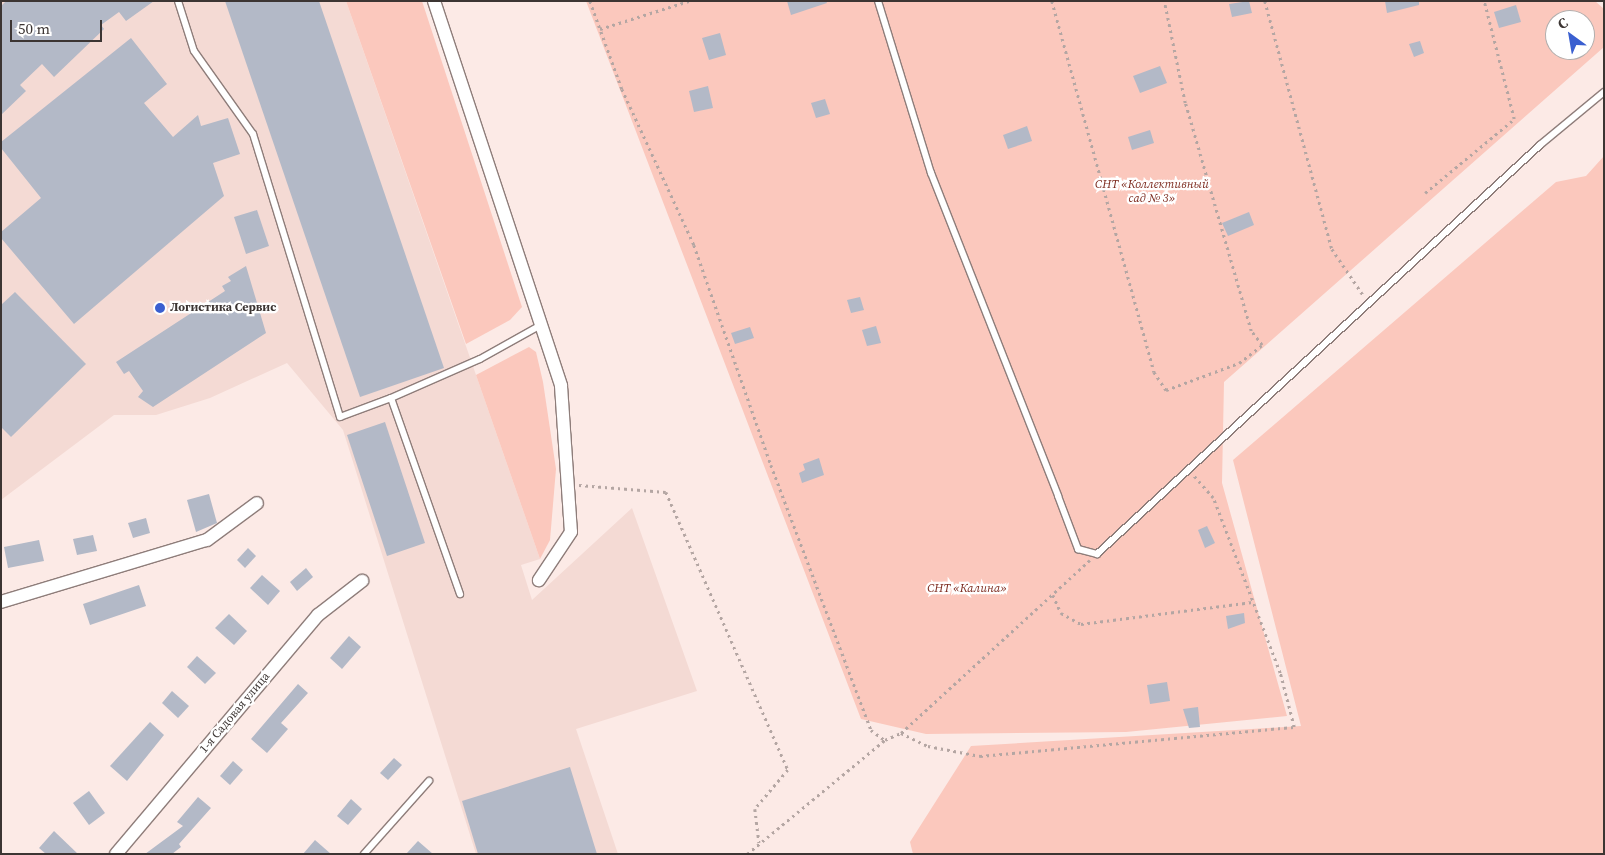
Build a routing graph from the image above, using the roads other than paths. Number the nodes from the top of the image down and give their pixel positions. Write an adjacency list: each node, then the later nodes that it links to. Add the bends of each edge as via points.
1 (178, 1): 6 (lane, via 194,51 253,134 340,417)
2 (434, 1): 5 (street)
3 (878, 1): 4 (lane, via 931,173 1078,548 1097,554)
4 (1604, 92)
5 (541, 325): 6 (lane, via 480,359); 8 (street, via 561,386 572,532)
6 (391, 398): 10 (lane)
7 (257, 503): 11 (street, via 207,540)
8 (539, 580)
9 (362, 581): 13 (street, 1-я Садовая улица, via 318,614)
10 (460, 594)
11 (1, 602)
12 (430, 781): 14 (lane)
13 (116, 854)
14 (364, 854)

